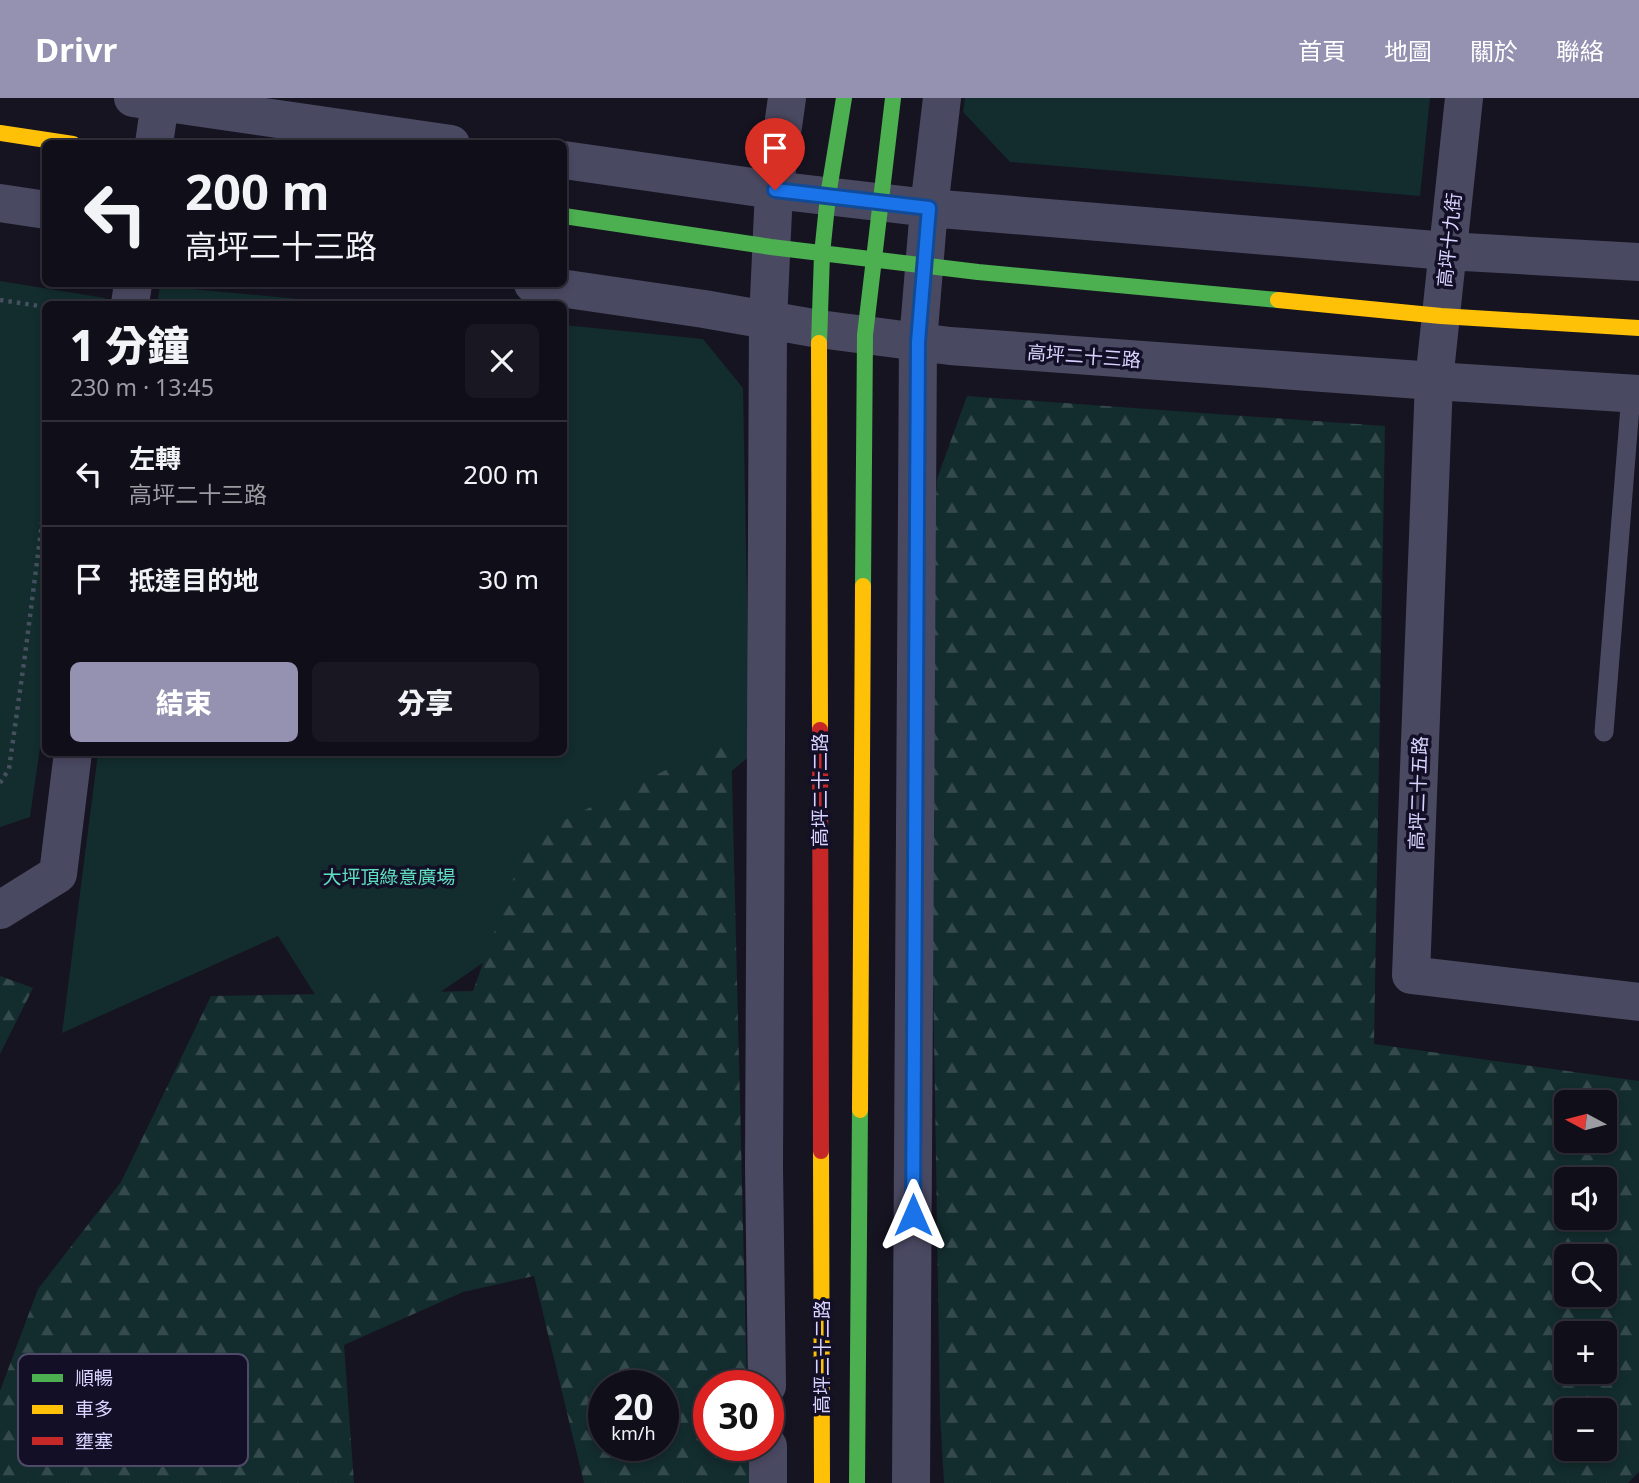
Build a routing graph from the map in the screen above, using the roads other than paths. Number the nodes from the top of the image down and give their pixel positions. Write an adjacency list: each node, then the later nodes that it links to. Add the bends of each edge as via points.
1 (787, 98): 12 (street)
2 (844, 98): 13 (street, 高坪二十二路)
3 (893, 98): 14 (street, 高坪二十二路)
4 (942, 98): 16 (street)
5 (1464, 98): 20 (street, 高坪十九街)
6 (146, 100): 9 (street); 10 (street)
7 (0, 133): 8 (street)
8 (46, 140)
9 (152, 140)
10 (423, 140)
11 (567, 160): 12 (street)
12 (775, 190): 13 (street); 19 (street)
13 (828, 196): 14 (street); 21 (street, 高坪二十二路)
14 (880, 202): 16 (street); 22 (street, 高坪二十二路)
15 (0, 203): 17 (street)
16 (929, 208): 20 (street); 24 (street)
17 (42, 209)
18 (567, 216): 19 (street)
19 (772, 247): 21 (street); 27 (street)
20 (1447, 251): 23 (street); 26 (street, 高坪十九街)
21 (822, 254): 22 (street); 28 (street, 高坪二十二路)
22 (873, 261): 24 (street); 30 (street, 高坪二十二路)
23 (1639, 262)
24 (925, 266): 26 (street); 31 (street)
25 (554, 287): 27 (street, 高坪二十三路)
26 (1441, 316): 29 (street); 32 (street, 高坪十九街)
27 (768, 320): 28 (street, 高坪二十三路); 38 (street)
28 (819, 328): 30 (street, 高坪二十三路); 41 (street, 高坪二十二路)
29 (1639, 328)
30 (865, 335): 31 (street, 高坪二十三路); 42 (street, 高坪二十二路)
31 (918, 342): 32 (street, 高坪二十三路); 43 (street)
32 (1434, 381): 33 (street, 高坪二十三路); 37 (street, 高坪二十五路, via 1411,975)
33 (1635, 394): 34 (lane)
34 (1604, 732)
35 (73, 756): 36 (street, via 58,874)
36 (0, 909)
37 (1639, 1002)
38 (767, 1370)
39 (768, 1461): 40 (street)
40 (768, 1483)
41 (822, 1483)
42 (857, 1483)
43 (911, 1483)

